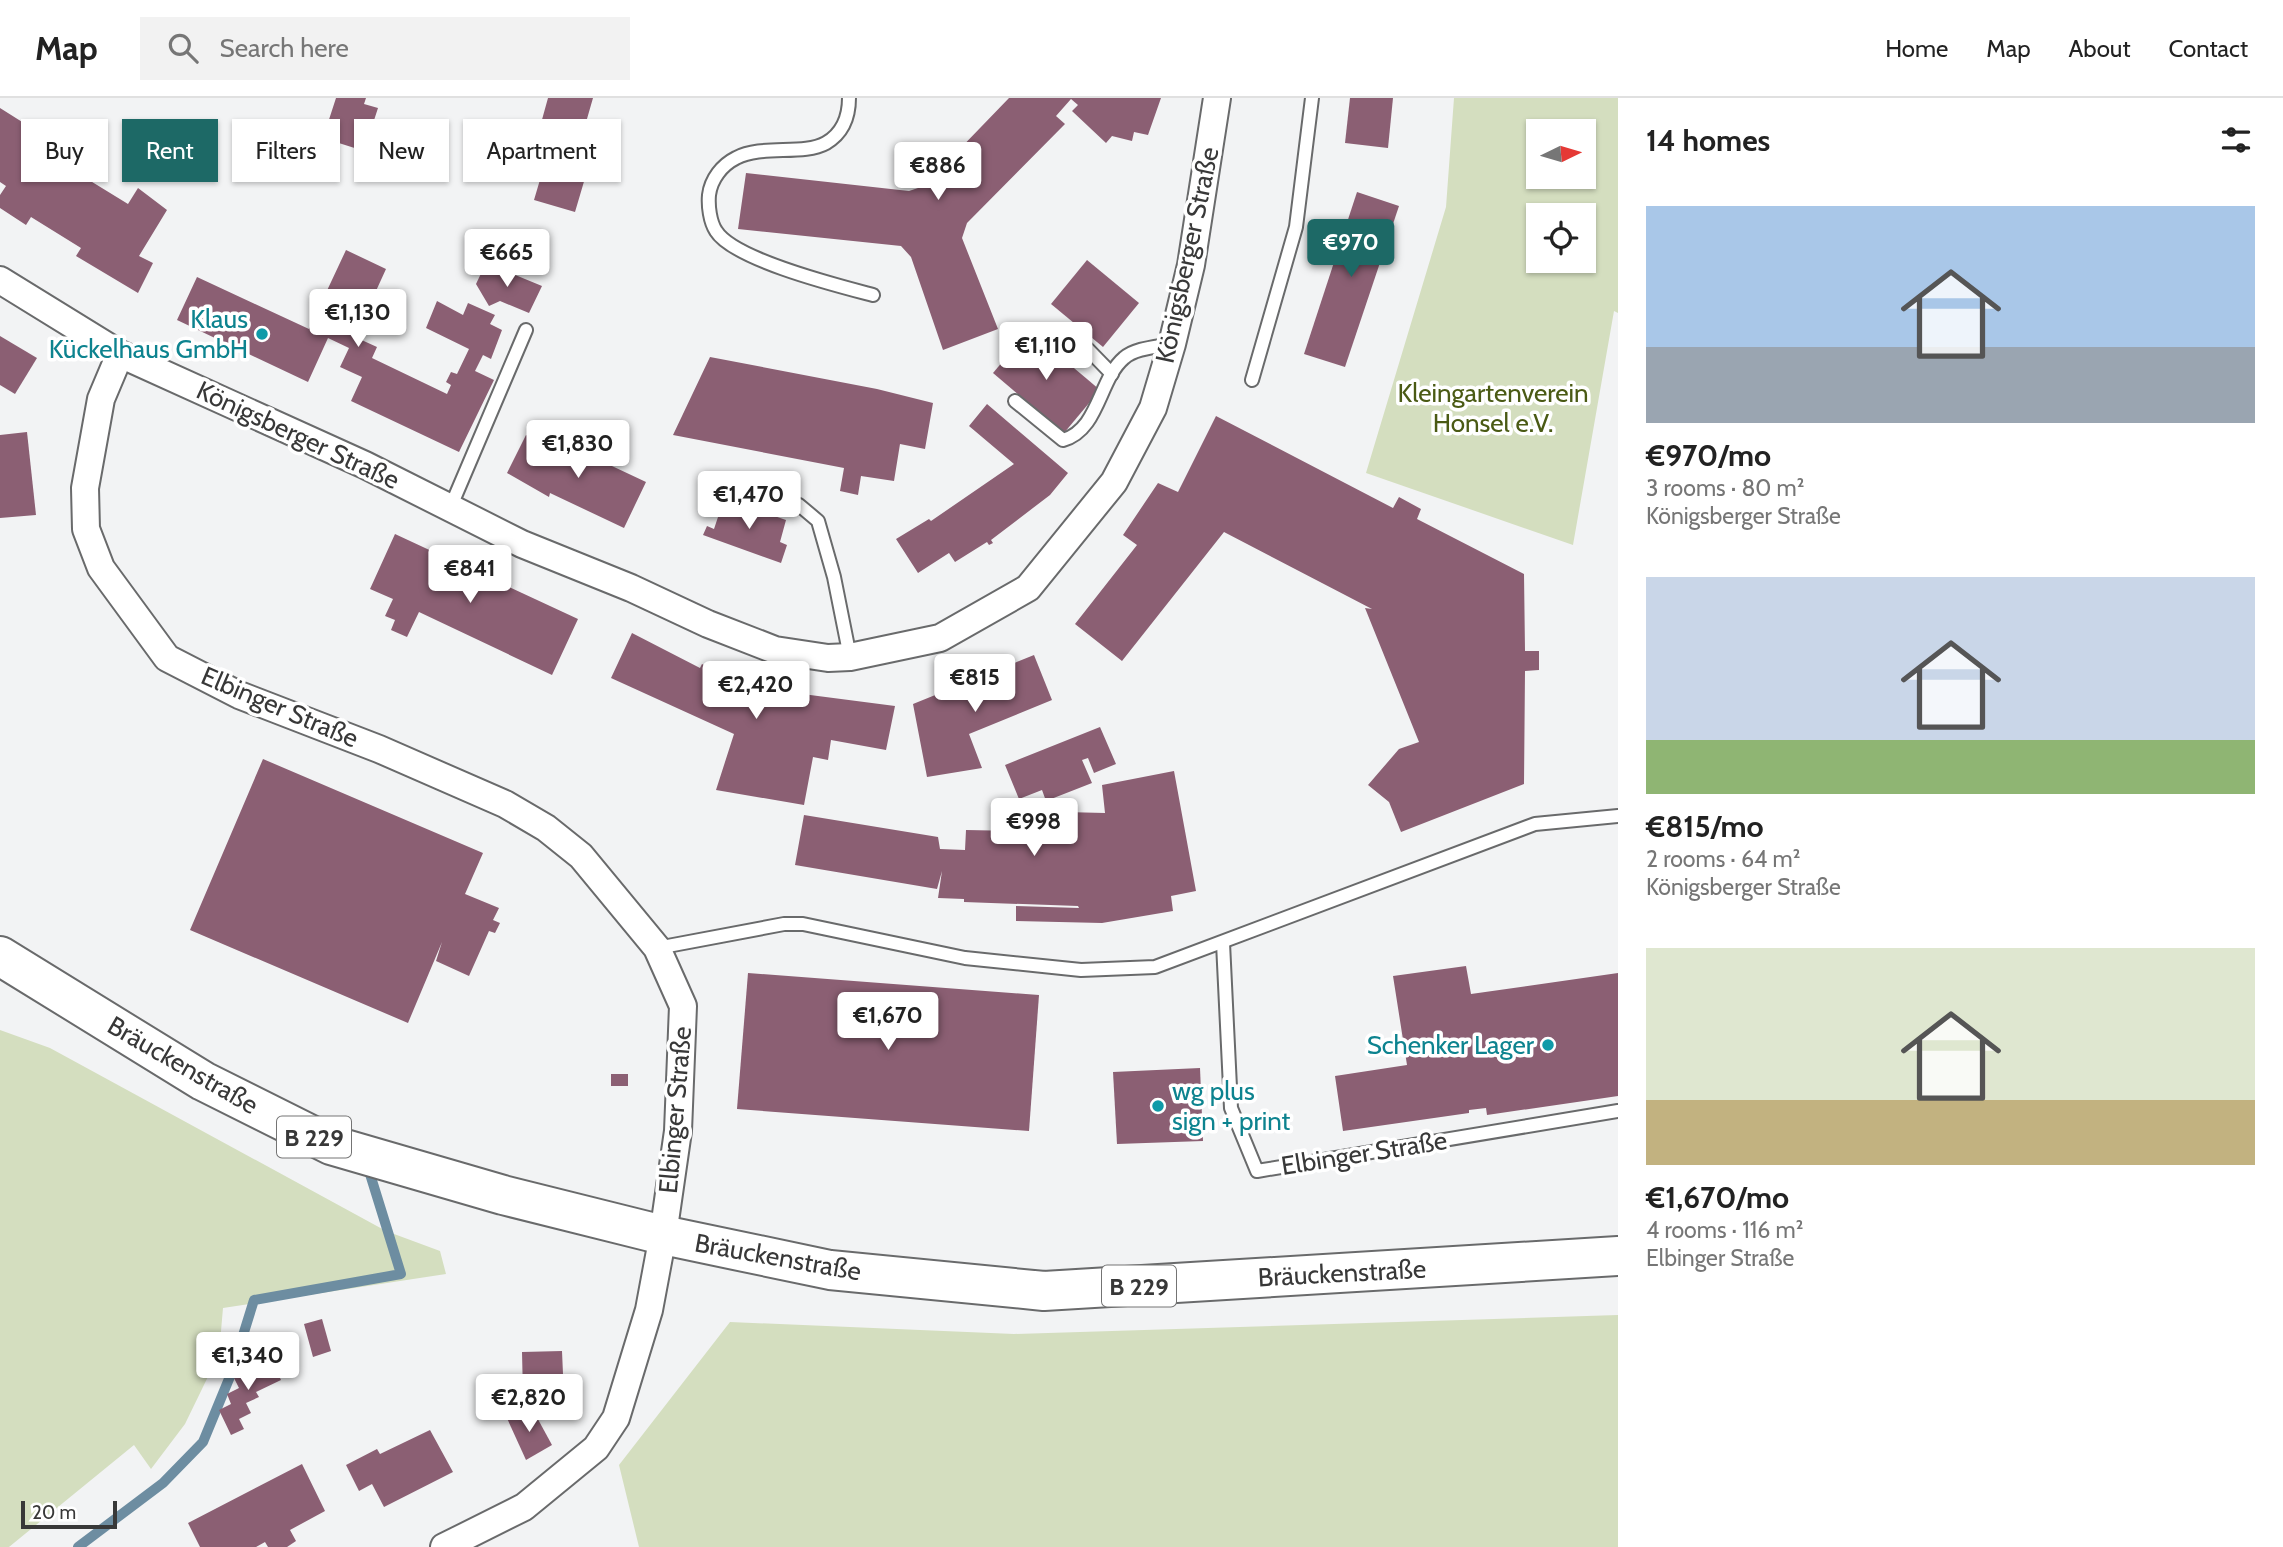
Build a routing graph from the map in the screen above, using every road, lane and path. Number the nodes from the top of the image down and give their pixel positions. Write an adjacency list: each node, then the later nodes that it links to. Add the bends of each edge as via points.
1 (849, 98): 5 (lane, via 840,133 823,145 737,157 719,171 710,186 708,205 716,231 736,250)
2 (1217, 98): 8 (street, Königsberger Straße, via 1191,265)
3 (1312, 98): 11 (lane, via 1296,227)
4 (0, 280): 9 (street, Königsberger Straße)
5 (873, 295)
6 (526, 330): 14 (lane)
7 (1071, 332): 10 (lane)
8 (1172, 344): 10 (lane, via 1125,357); 15 (street, Königsberger Straße, via 1153,408 1114,482 1028,588 940,638)
9 (120, 354): 14 (street, Königsberger Straße); 18 (street, Elbinger Straße, via 99,410 85,488 86,529 102,568 167,658 239,695 505,804 546,828 580,856)
10 (1112, 374): 12 (lane, via 1102,399 1075,436 1063,440)
11 (1252, 380)
12 (1015, 401)
13 (726, 484): 15 (lane, via 799,505 818,521)
14 (451, 506): 15 (street, Königsberger Straße, via 522,544 708,624 775,649)
15 (850, 657)
16 (1618, 816): 17 (lane, via 1535,824)
17 (1223, 943): 18 (lane, via 1154,967 1082,970 965,958 803,924); 20 (lane, Elbinger Straße, via 1231,1108 1257,1171)
18 (657, 948): 21 (street, Elbinger Straße, via 683,1006 678,1132)
19 (0, 956): 21 (main road, Bräuckenstraße / B 229, via 203,1081 331,1145)
20 (1618, 1111)
21 (663, 1235): 22 (main road, Bräuckenstraße / B 229, via 830,1270 1044,1291); 23 (street, Elbinger Straße, via 633,1367 616,1418 596,1448 524,1507)
22 (1618, 1256)
23 (444, 1547)

